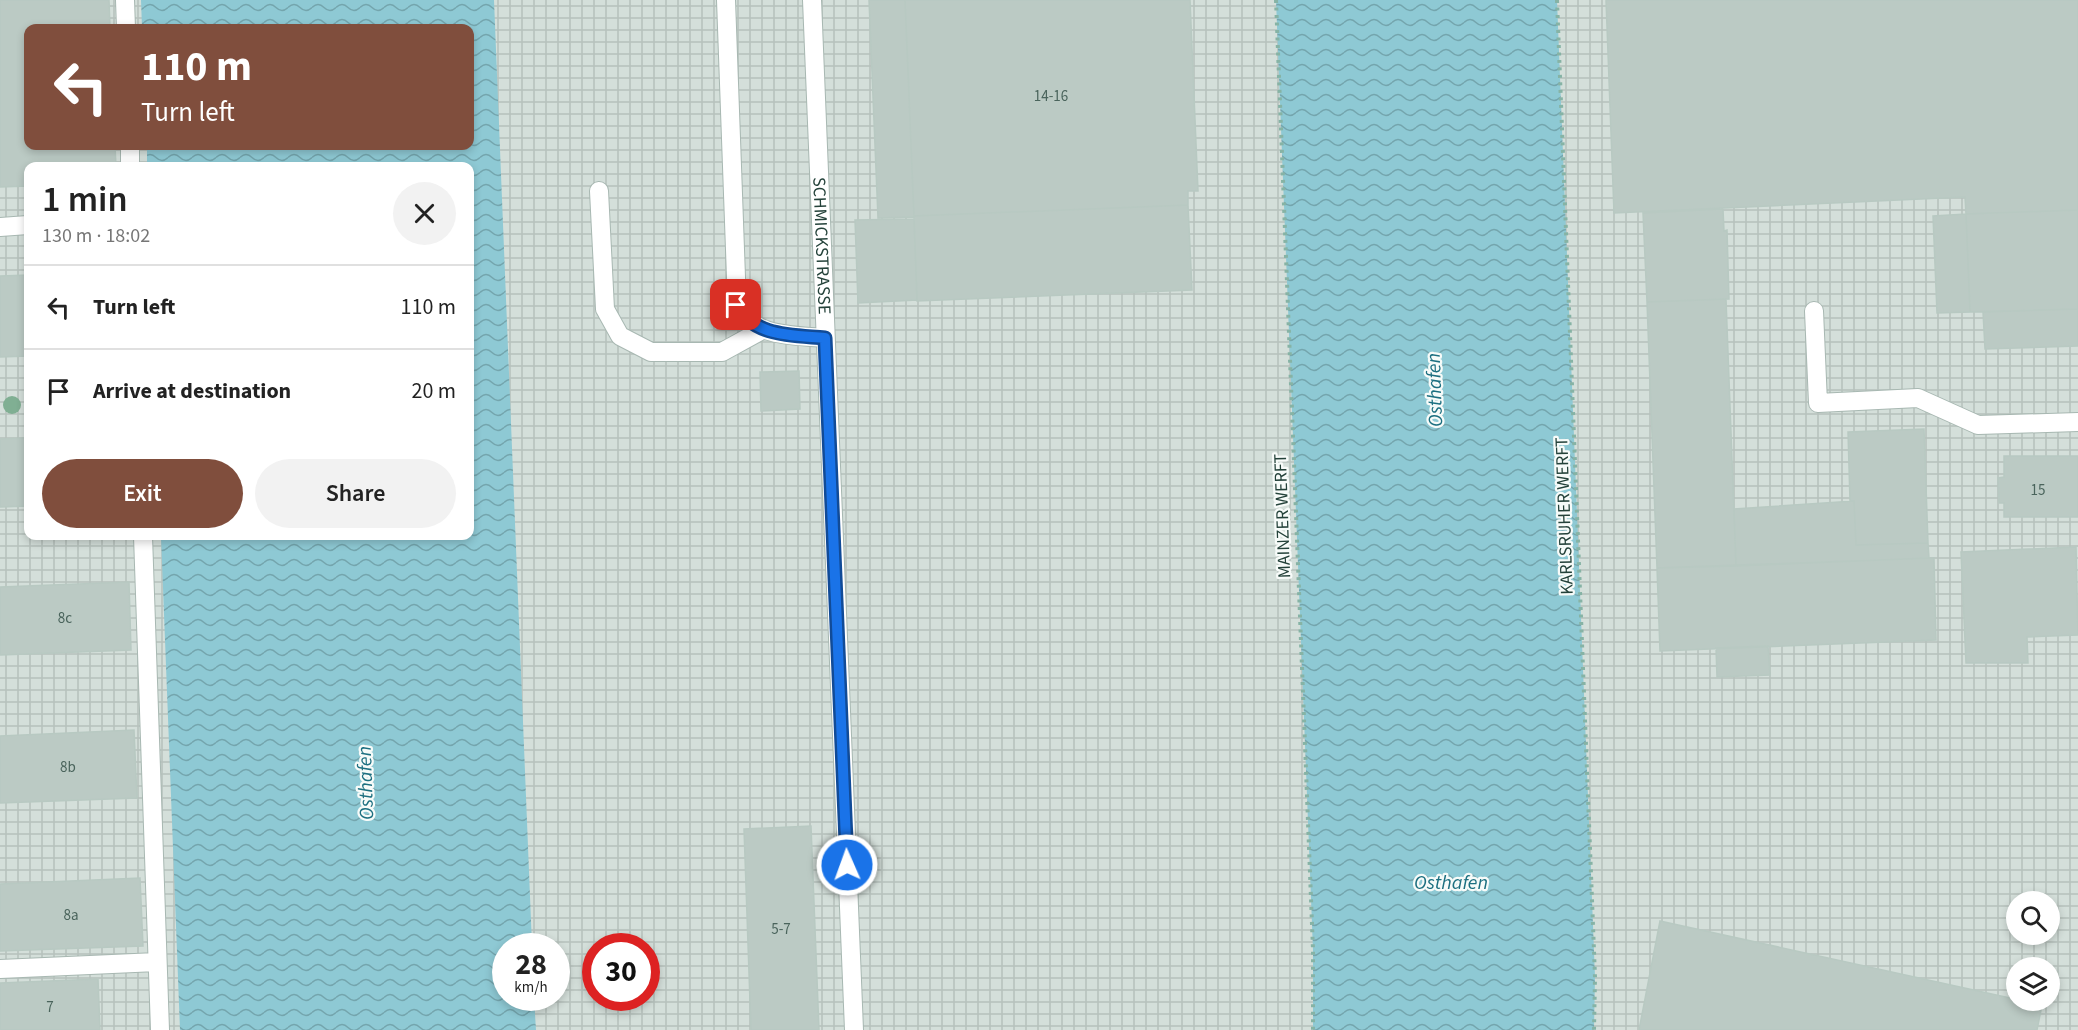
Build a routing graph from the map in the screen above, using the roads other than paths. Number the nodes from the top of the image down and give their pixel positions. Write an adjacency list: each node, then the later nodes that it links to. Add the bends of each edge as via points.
1 (125, 0): 4 (street)
2 (726, 0): 9 (street, via 736,305 745,320)
3 (812, 0): 10 (street, SCHMICKSTRASSE)
4 (126, 24)
5 (599, 191): 9 (street, via 605,309 620,336 651,352 722,352)
6 (24, 225): 7 (street)
7 (0, 227)
8 (1814, 311): 11 (street, via 1818,403 1918,398 1978,424)
9 (764, 329): 10 (street)
10 (825, 338): 16 (street, SCHMICKSTRASSE)
11 (2078, 422)
12 (143, 540): 13 (street)
13 (157, 962): 14 (street); 15 (street)
14 (0, 969)
15 (160, 1030)
16 (854, 1030)

